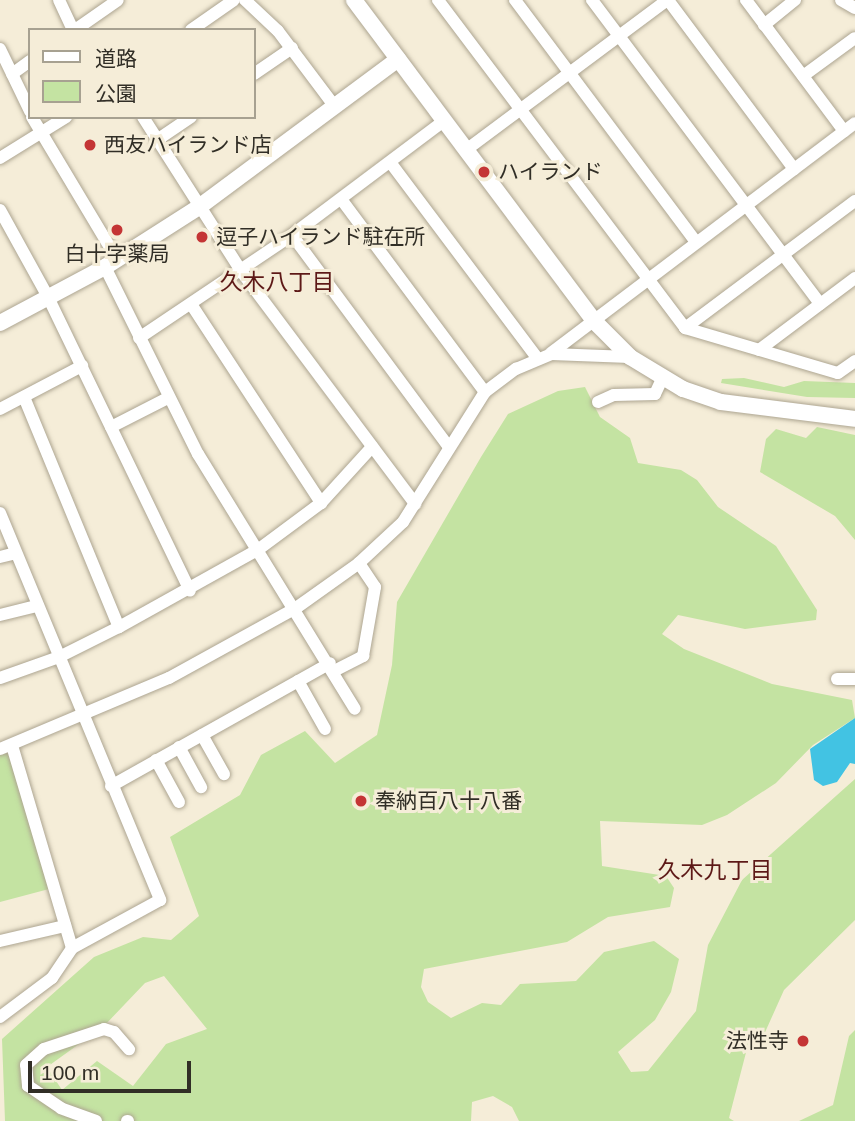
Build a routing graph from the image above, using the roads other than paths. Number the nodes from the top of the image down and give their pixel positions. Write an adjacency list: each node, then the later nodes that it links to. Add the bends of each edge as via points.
1 (59, 0): 15 (street)
2 (118, 0): 16 (street)
3 (234, 0): 17 (street)
4 (245, 0): 21 (street)
5 (354, 0): 22 (street)
6 (438, 0): 30 (street)
7 (515, 0): 25 (street)
8 (592, 0): 18 (street)
9 (668, 0): 18 (street); 43 (street)
10 (746, 0): 14 (street)
11 (795, 0): 14 (street)
12 (841, 0): 13 (street)
13 (855, 8)
14 (764, 24): 27 (street)
15 (73, 28)
16 (77, 28)
17 (194, 28)
18 (618, 36): 25 (street); 46 (street)
19 (855, 38): 27 (street)
20 (0, 48): 26 (street)
21 (292, 48): 24 (street); 29 (street)
22 (398, 59): 29 (street); 35 (street)
23 (28, 62): 26 (street)
24 (256, 73)
25 (570, 73): 30 (street); 51 (street)
26 (12, 74): 28 (street)
27 (803, 76): 37 (street)
28 (28, 107)
29 (335, 107): 47 (street)
30 (520, 109): 40 (street); 56 (street)
31 (34, 119): 38 (street)
32 (63, 119): 38 (street)
33 (144, 119): 39 (street)
34 (188, 119): 39 (street)
35 (444, 121): 40 (street); 42 (street)
36 (855, 123): 37 (street)
37 (844, 131): 43 (street)
38 (41, 135): 41 (street); 53 (street)
39 (157, 140): 47 (street)
40 (466, 150): 60 (street)
41 (0, 158)
42 (390, 162): 44 (street); 66 (street)
43 (794, 169): 46 (street)
44 (341, 199): 50 (street); 71 (street)
45 (855, 201): 52 (street)
46 (746, 206): 51 (street); 52 (street)
47 (199, 207): 53 (street); 54 (street)
48 (0, 210): 49 (street)
49 (5, 231): 57 (street)
50 (292, 235): 54 (street); 79 (street)
51 (696, 242): 56 (street)
52 (783, 255): 59 (street); 62 (street)
53 (111, 263): 57 (street); 63 (street)
54 (241, 271): 58 (street); 78 (street)
55 (855, 278): 59 (street)
56 (648, 279): 60 (street); 62 (street)
57 (48, 297): 61 (street); 69 (street)
58 (191, 304): 63 (street); 80 (street)
59 (820, 304): 64 (street)
60 (593, 320): 65 (street); 67 (street)
61 (0, 323)
62 (685, 328): 64 (street)
63 (139, 338): 73 (street)
64 (758, 350): 68 (street, via 838,373)
65 (551, 354): 66 (street); 67 (street)
66 (537, 358): 71 (street)
67 (630, 358): 70 (street)
68 (855, 361)
69 (82, 366): 72 (street); 77 (street)
70 (662, 379): 74 (street, via 655,394 614,395); 76 (street, via 721,402)
71 (485, 392): 79 (street)
72 (24, 397): 75 (street); 91 (street)
73 (168, 398): 77 (street); 83 (street)
74 (598, 402)
75 (0, 410)
76 (855, 419)
77 (111, 427): 87 (street)
78 (372, 447): 80 (street); 81 (street)
79 (449, 447): 81 (street)
80 (321, 503): 83 (street)
81 (415, 504): 86 (street)
82 (0, 513): 84 (street)
83 (259, 549): 87 (street); 89 (street)
84 (16, 553): 85 (street); 88 (street)
85 (0, 557)
86 (359, 563): 89 (street); 93 (street, via 376,587 363,656)
87 (190, 591): 91 (street)
88 (37, 606): 90 (street); 92 (street)
89 (296, 608): 93 (street); 99 (street, via 169,678)
90 (0, 615)
91 (118, 627): 92 (street)
92 (59, 657): 94 (street); 99 (street)
93 (332, 667): 97 (street); 98 (street)
94 (0, 678)
95 (837, 679): 96 (street)
96 (855, 679)
97 (298, 681): 100 (street); 101 (street)
98 (355, 709)
99 (83, 718): 102 (street); 106 (street)
100 (326, 729)
101 (202, 735): 103 (street); 105 (street)
102 (6, 747): 109 (street)
103 (179, 747): 104 (street); 107 (street)
104 (156, 760): 106 (street); 108 (street)
105 (224, 774)
106 (111, 786): 111 (street, via 160,901)
107 (201, 787)
108 (179, 802)
109 (65, 926): 110 (street); 111 (street)
110 (0, 941)
111 (72, 947): 112 (street, via 70,957 52,978)
112 (0, 1017)
113 (129, 1049): 114 (street, via 114,1032 104,1029 44,1049 26,1065 28,1086 61,1108)
114 (96, 1121)

